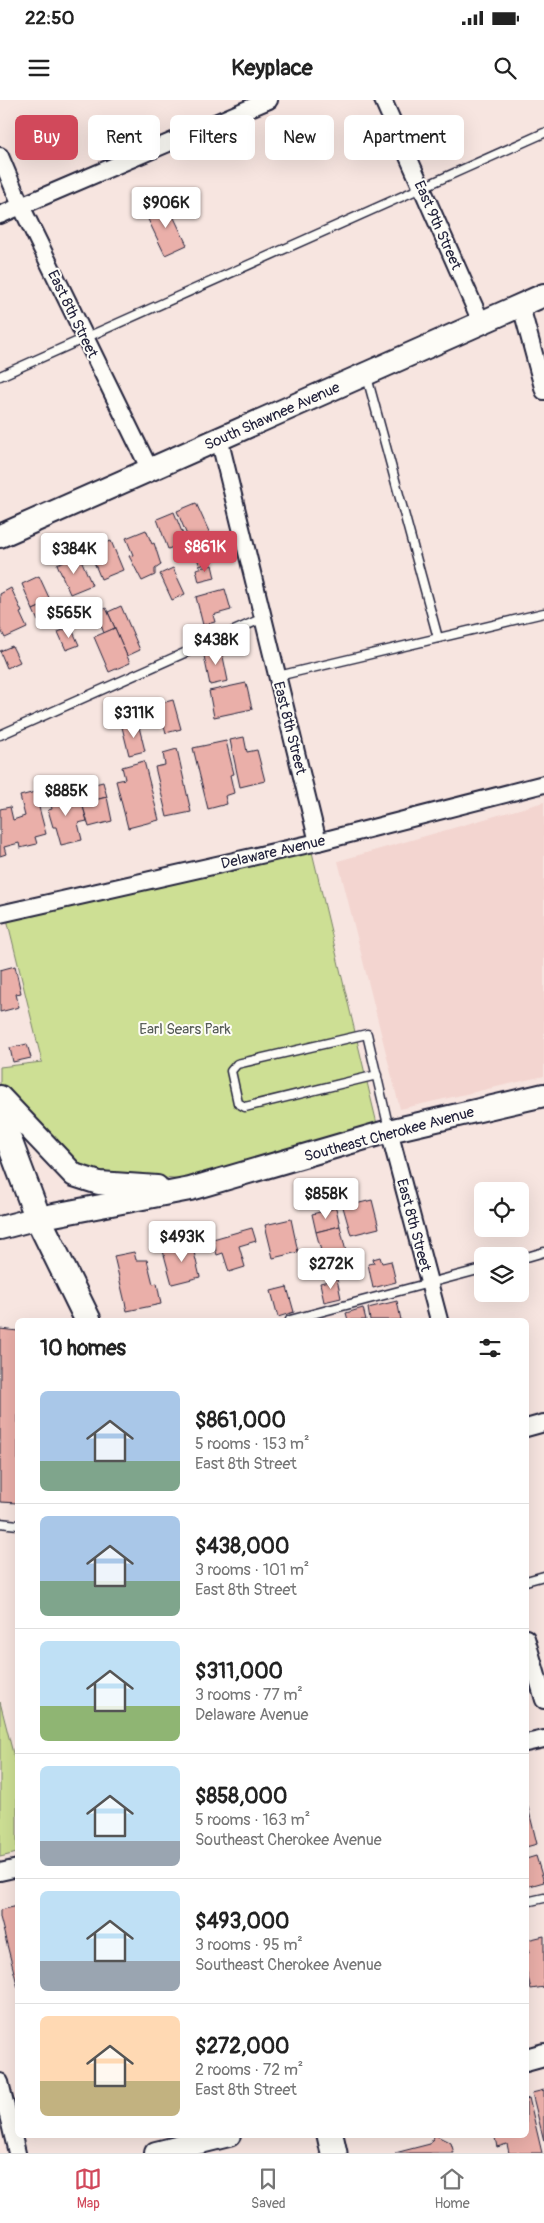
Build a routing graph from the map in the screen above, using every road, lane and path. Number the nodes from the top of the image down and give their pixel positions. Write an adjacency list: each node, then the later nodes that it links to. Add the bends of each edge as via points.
1 (269, 100): 6 (street)
2 (383, 100): 5 (street, East 9th Street)
3 (544, 132): 5 (lane)
4 (0, 156): 6 (street, East 8th Street)
5 (422, 188): 10 (street, East 9th Street); 11 (lane)
6 (20, 206): 7 (street); 11 (street, East 8th Street)
7 (0, 215)
8 (544, 296): 9 (street, South Shawnee Avenue)
9 (521, 306): 10 (street, South Shawnee Avenue); 14 (street)
10 (482, 324): 12 (street, South Shawnee Avenue)
11 (85, 338): 13 (lane); 16 (street, East 8th Street)
12 (366, 374): 15 (street, South Shawnee Avenue); 20 (lane)
13 (0, 376)
14 (544, 391)
15 (220, 438): 16 (street, South Shawnee Avenue); 19 (street, East 8th Street)
16 (150, 470): 17 (street, South Shawnee Avenue)
17 (0, 536)
18 (544, 613): 20 (lane)
19 (264, 618): 21 (street, East 8th Street); 22 (lane)
20 (438, 638): 21 (lane)
21 (278, 676): 24 (street, East 8th Street)
22 (0, 735)
23 (544, 784): 24 (street, Delaware Avenue)
24 (318, 842): 25 (street, Delaware Avenue)
25 (0, 914)
26 (377, 1075): 26 (lane, via 245,1107 238,1103 231,1071 237,1064 367,1034); 30 (lane)
27 (544, 1096): 30 (street, Southeast Cherokee Avenue)
28 (0, 1098): 31 (street, via 74,1175 99,1183)
29 (0, 1117): 32 (main road, via 10,1154)
30 (390, 1130): 31 (street, Southeast Cherokee Avenue); 37 (street, East 8th Street)
31 (190, 1188): 32 (street, Southeast Cherokee Avenue)
32 (38, 1218): 33 (street, Southeast Cherokee Avenue); 38 (main road)
33 (0, 1228)
34 (544, 1252): 35 (lane)
35 (529, 1256)
36 (474, 1271): 37 (lane)
37 (429, 1284): 39 (lane); 40 (street, East 8th Street)
38 (87, 1318)
39 (298, 1318)
40 (438, 1318)
41 (544, 1423): 42 (street)
42 (529, 1427)
43 (0, 1523): 44 (lane)
44 (15, 1525)
45 (544, 1576): 46 (lane)
46 (529, 1580)
47 (529, 1648): 48 (street)
48 (544, 1700)
49 (544, 1739): 50 (street)
50 (529, 1742)
51 (15, 1869): 52 (street)
52 (0, 1872)
53 (544, 1898): 54 (lane)
54 (529, 1901)
55 (544, 2055): 56 (street)
56 (529, 2059)
57 (0, 2082): 60 (street, via 9,2106)
58 (217, 2138): 61 (street)
59 (331, 2138): 62 (main road)
60 (17, 2153)
61 (156, 2153)
62 (334, 2153)

